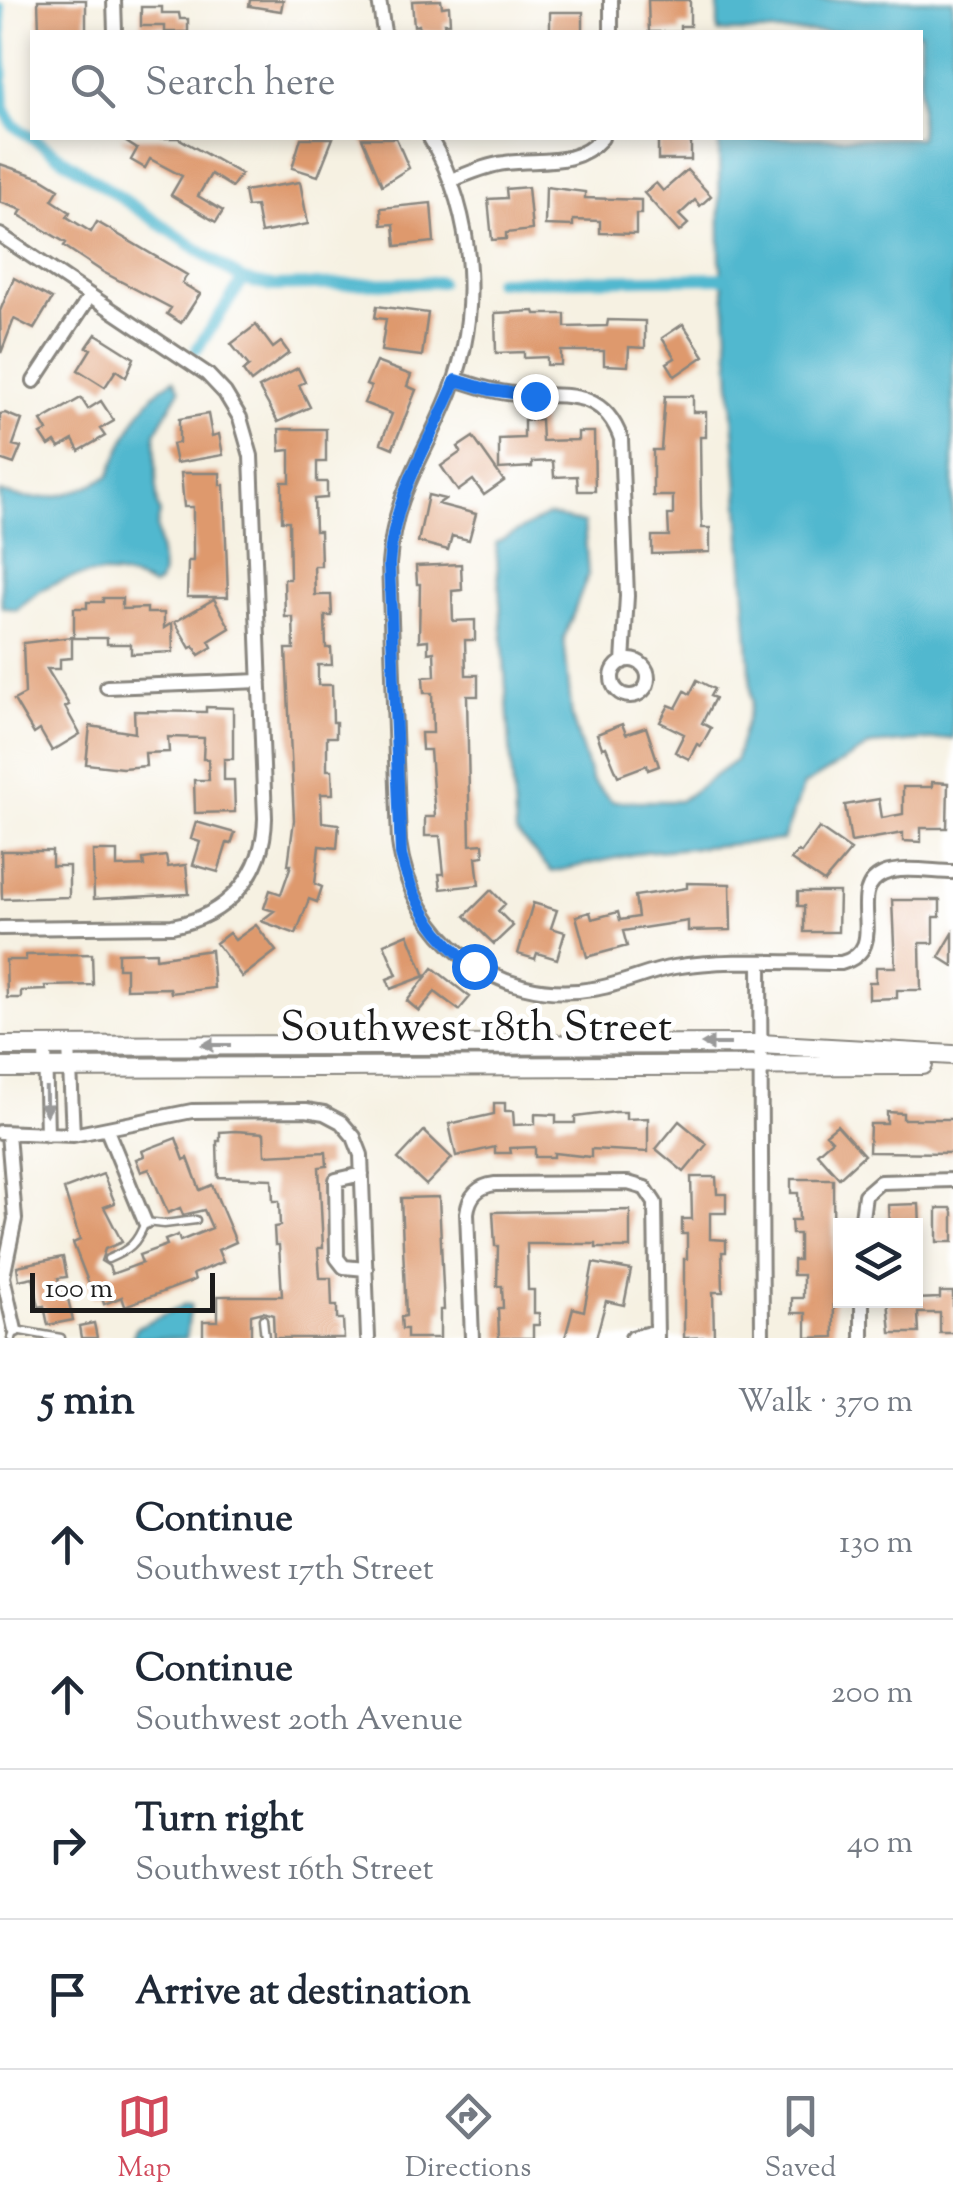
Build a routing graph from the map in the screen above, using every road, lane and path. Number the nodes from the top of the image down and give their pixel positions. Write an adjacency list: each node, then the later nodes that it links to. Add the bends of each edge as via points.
1 (114, 0): 4 (street)
2 (379, 0): 5 (street)
3 (610, 0): 6 (street)
4 (115, 30)
5 (384, 30)
6 (611, 30)
7 (431, 140): 9 (street)
8 (600, 140): 9 (street, via 569,160 498,164)
9 (452, 180): 13 (street, via 467,252 467,317)
10 (0, 236): 11 (street)
11 (90, 296): 12 (street); 15 (street, via 207,374 240,418 251,456)
12 (34, 380)
13 (456, 380): 14 (street, via 512,394 577,396 600,407 616,427 628,596); 19 (street, via 404,490 391,539 400,842 408,882 434,930 474,966 512,984 592,990 673,967)
14 (623, 662)
15 (260, 681): 16 (street); 18 (street, via 265,831 254,868 230,900 172,926)
16 (107, 687)
17 (953, 872): 19 (street, via 890,872 873,880 866,894 867,938 854,960)
18 (0, 928)
19 (760, 964): 20 (street)
20 (760, 1044): 21 (main road, Southwest 18th Street, one-way to 21); 24 (main road, Southwest 18th Street); 25 (street)
21 (69, 1045): 23 (main road, Southwest 18th Street); 28 (street)
22 (0, 1046): 23 (main road, Southwest 18th Street)
23 (45, 1046): 27 (street)
24 (953, 1055)
25 (760, 1064): 26 (main road, Southwest 18th Street); 28 (main road, Southwest 18th Street); 50 (street)
26 (953, 1066)
27 (45, 1067): 28 (main road, Southwest 18th Street); 29 (main road, Southwest 18th Street); 33 (street, one-way to 33)
28 (70, 1067): 32 (street)
29 (0, 1068)
30 (106, 1130): 32 (street); 34 (street, via 192,1111 315,1110 354,1137); 38 (street)
31 (4, 1133): 33 (street); 43 (street, via 16,1219 3,1277)
32 (74, 1135): 33 (street)
33 (47, 1136)
34 (362, 1174): 40 (street); 40 (street, via 336,1180 338,1258 344,1267)
35 (953, 1180): 36 (street, via 880,1182 864,1195)
36 (862, 1218)
37 (196, 1220): 38 (lane)
38 (145, 1222): 39 (lane, via 130,1250)
39 (108, 1260)
40 (366, 1270): 47 (street)
41 (862, 1308): 51 (street)
42 (263, 1319): 46 (lane)
43 (14, 1334): 45 (lane)
44 (657, 1335): 48 (street, via 655,1203 645,1188 628,1182 495,1184 478,1189 468,1204); 49 (street)
45 (61, 1338)
46 (265, 1338)
47 (368, 1338)
48 (472, 1338)
49 (632, 1338)
50 (762, 1338)
51 (862, 1338)

